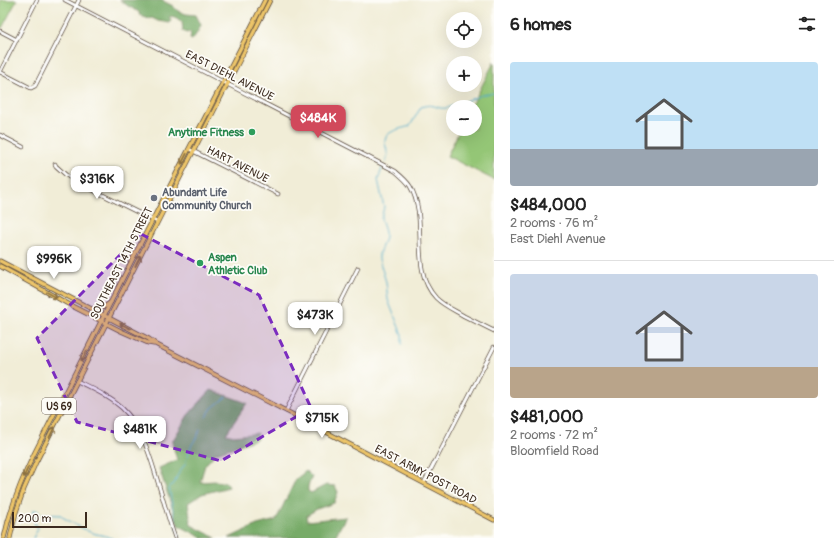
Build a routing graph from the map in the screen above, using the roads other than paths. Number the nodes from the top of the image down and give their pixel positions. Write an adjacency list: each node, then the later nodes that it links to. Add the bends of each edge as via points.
1 (38, 0): 8 (street)
2 (65, 0): 6 (street, EAST DIEHL AVENUE)
3 (79, 0): 6 (street)
4 (265, 0): 10 (main road, SOUTHEAST 14TH STREET / US 69)
5 (270, 0): 10 (main road, SOUTHEAST 14TH STREET / US 69)
6 (76, 6): 9 (street, via 35,86 29,87); 10 (street, EAST DIEHL AVENUE)
7 (0, 31): 8 (street)
8 (17, 40): 9 (street)
9 (0, 72)
10 (225, 83): 13 (main road, SOUTHEAST 14TH STREET / US 69); 14 (main road, SOUTHEAST 14TH STREET / US 69); 28 (street, EAST DIEHL AVENUE, via 390,167 404,178 411,188 417,207 422,269 429,289 443,304)
11 (0, 135): 12 (street)
12 (23, 147)
13 (189, 149): 14 (street, HART AVENUE); 17 (main road, SOUTHEAST 14TH STREET / US 69, one-way to 17)
14 (194, 151): 16 (street, HART AVENUE); 18 (main road, SOUTHEAST 14TH STREET / US 69)
15 (55, 164): 17 (street, via 76,182)
16 (278, 194)
17 (153, 220): 18 (street); 22 (main road, SOUTHEAST 14TH STREET / US 69)
18 (157, 222): 25 (main road, SOUTHEAST 14TH STREET / US 69, one-way to 18)
19 (0, 261): 23 (main road, EAST ARMY POST ROAD)
20 (0, 266): 26 (main road, EAST ARMY POST ROAD, one-way to 26)
21 (358, 268): 32 (street)
22 (112, 300): 23 (main road, via 100,309); 24 (main road, SOUTHEAST 14TH STREET / US 69)
23 (92, 309): 24 (main road, EAST ARMY POST ROAD)
24 (105, 316): 25 (main road, EAST ARMY POST ROAD); 26 (main road, SOUTHEAST 14TH STREET / US 69)
25 (109, 318): 27 (main road, SOUTHEAST 14TH STREET / US 69); 29 (main road, EAST ARMY POST ROAD, one-way to 25)
26 (102, 321): 27 (main road, EAST ARMY POST ROAD); 35 (main road, SOUTHEAST 14TH STREET / US 69, one-way to 35, via 28,468)
27 (106, 323): 29 (main road, EAST ARMY POST ROAD); 31 (main road, SOUTHEAST 14TH STREET / US 69)
28 (494, 331)
29 (157, 345): 32 (main road, EAST ARMY POST ROAD)
30 (494, 347): 33 (street)
31 (77, 381): 36 (main road, SOUTHEAST 14TH STREET / US 69, one-way to 31, via 24,489); 37 (street, via 114,401 136,424 146,443)
32 (286, 411): 33 (main road, EAST ARMY POST ROAD)
33 (424, 483): 34 (main road, EAST ARMY POST ROAD)
34 (494, 520)
35 (4, 538)
36 (10, 538)
37 (175, 538)

